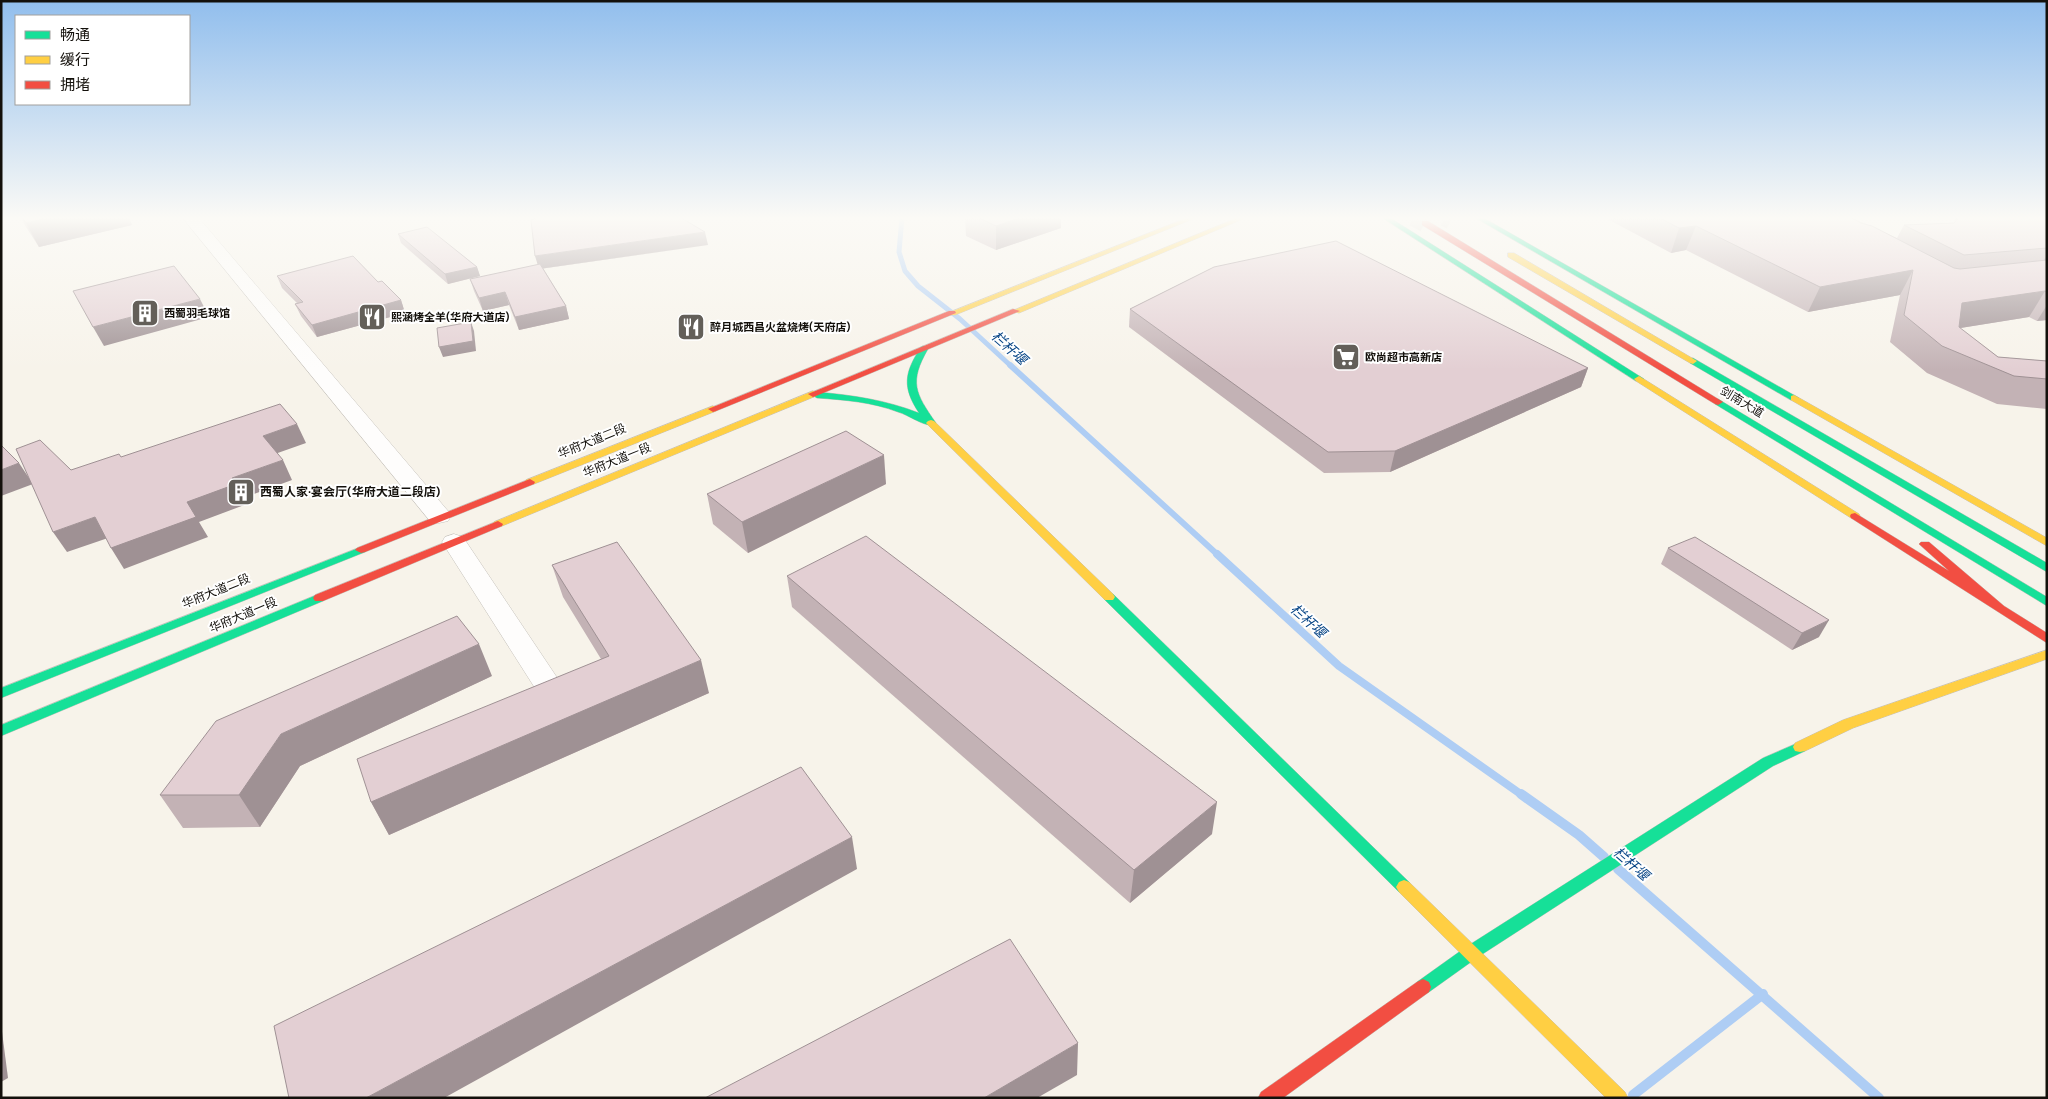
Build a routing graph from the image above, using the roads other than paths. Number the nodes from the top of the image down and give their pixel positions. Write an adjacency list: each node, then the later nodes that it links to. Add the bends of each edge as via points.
1 (233, 268): 13 (street)
2 (1063, 268): 13 (main road, 华府大道二段)
3 (1117, 268): 8 (main road, 华府大道一段)
4 (1466, 268): 19 (main road)
5 (1499, 268): 12 (main road, 剑南大道)
6 (1535, 268): 11 (main road, 剑南大道)
7 (1567, 268): 15 (main road)
8 (924, 348): 9 (main road, 华府大道一段); 10 (main road, via 911,379 912,396)
9 (810, 394): 10 (main road, via 891,402 910,409); 14 (main road, 华府大道一段)
10 (931, 423): 25 (main road)
11 (1874, 467): 16 (main road); 17 (main road, 剑南大道)
12 (1870, 495): 18 (main road, 剑南大道); 19 (main road)
13 (439, 516): 23 (main road, 华府大道二段)
14 (454, 542): 22 (street); 24 (main road, 华府大道一段)
15 (2047, 543)
16 (2047, 547)
17 (2047, 568)
18 (2047, 602)
19 (2000, 609): 20 (main road)
20 (2047, 639)
21 (2047, 654): 25 (main road, via 1848,724 1768,762)
22 (550, 689)
23 (1, 692)
24 (1, 731)
25 (1472, 952): 26 (main road); 27 (main road)
26 (1266, 1098)
27 (1619, 1098)

